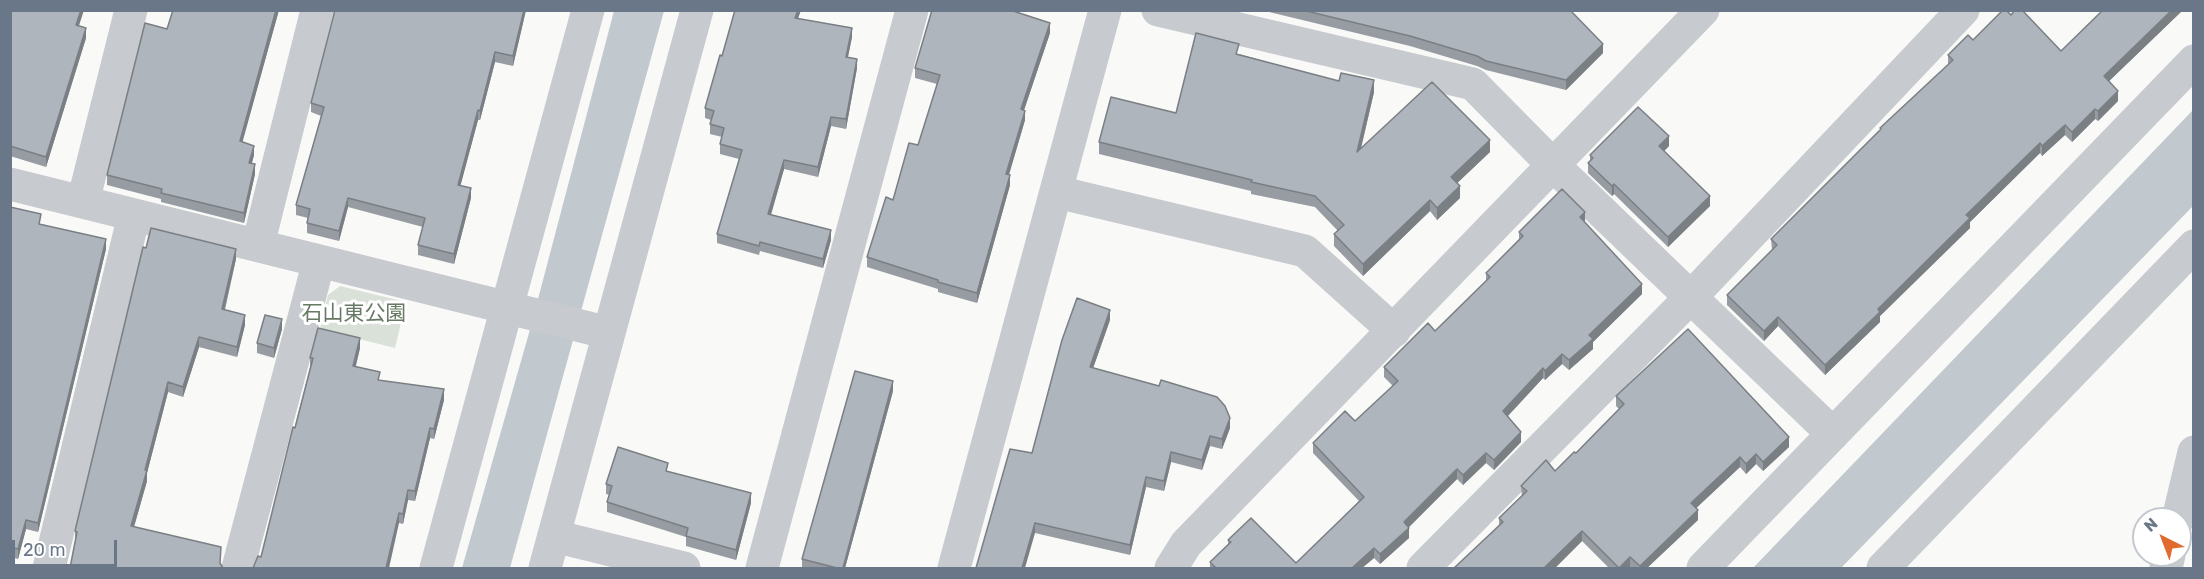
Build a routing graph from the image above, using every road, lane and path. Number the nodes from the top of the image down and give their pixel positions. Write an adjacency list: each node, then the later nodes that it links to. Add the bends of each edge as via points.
1 (130, 10): 14 (street)
2 (317, 10): 16 (street)
3 (588, 10): 20 (street)
4 (697, 10): 21 (street)
5 (912, 10): 32 (street)
6 (1105, 10): 13 (street)
7 (1158, 10): 11 (street, via 1473,84)
8 (1703, 10): 11 (street)
9 (1963, 10): 19 (street)
10 (2193, 61): 23 (street)
11 (1553, 165): 19 (street); 22 (street)
12 (10, 184): 14 (street)
13 (1057, 192): 22 (street, via 1305,251); 33 (street)
14 (83, 202): 15 (street)
15 (134, 215): 16 (street); 27 (street)
16 (258, 245): 18 (street)
17 (2193, 246): 37 (street)
18 (319, 261): 20 (street); 28 (street)
19 (1690, 298): 23 (street); 35 (street)
20 (518, 311): 21 (street); 29 (street)
21 (596, 330): 26 (street)
22 (1394, 331): 34 (street, via 1186,544)
23 (1833, 434): 36 (street)
24 (2193, 452): 25 (street)
25 (2181, 507)
26 (554, 536): 30 (street); 31 (street)
27 (49, 568)
28 (238, 568)
29 (436, 568)
30 (545, 568)
31 (684, 568)
32 (762, 568)
33 (954, 568)
34 (1171, 568)
35 (1423, 568)
36 (1703, 568)
37 (1883, 568)

